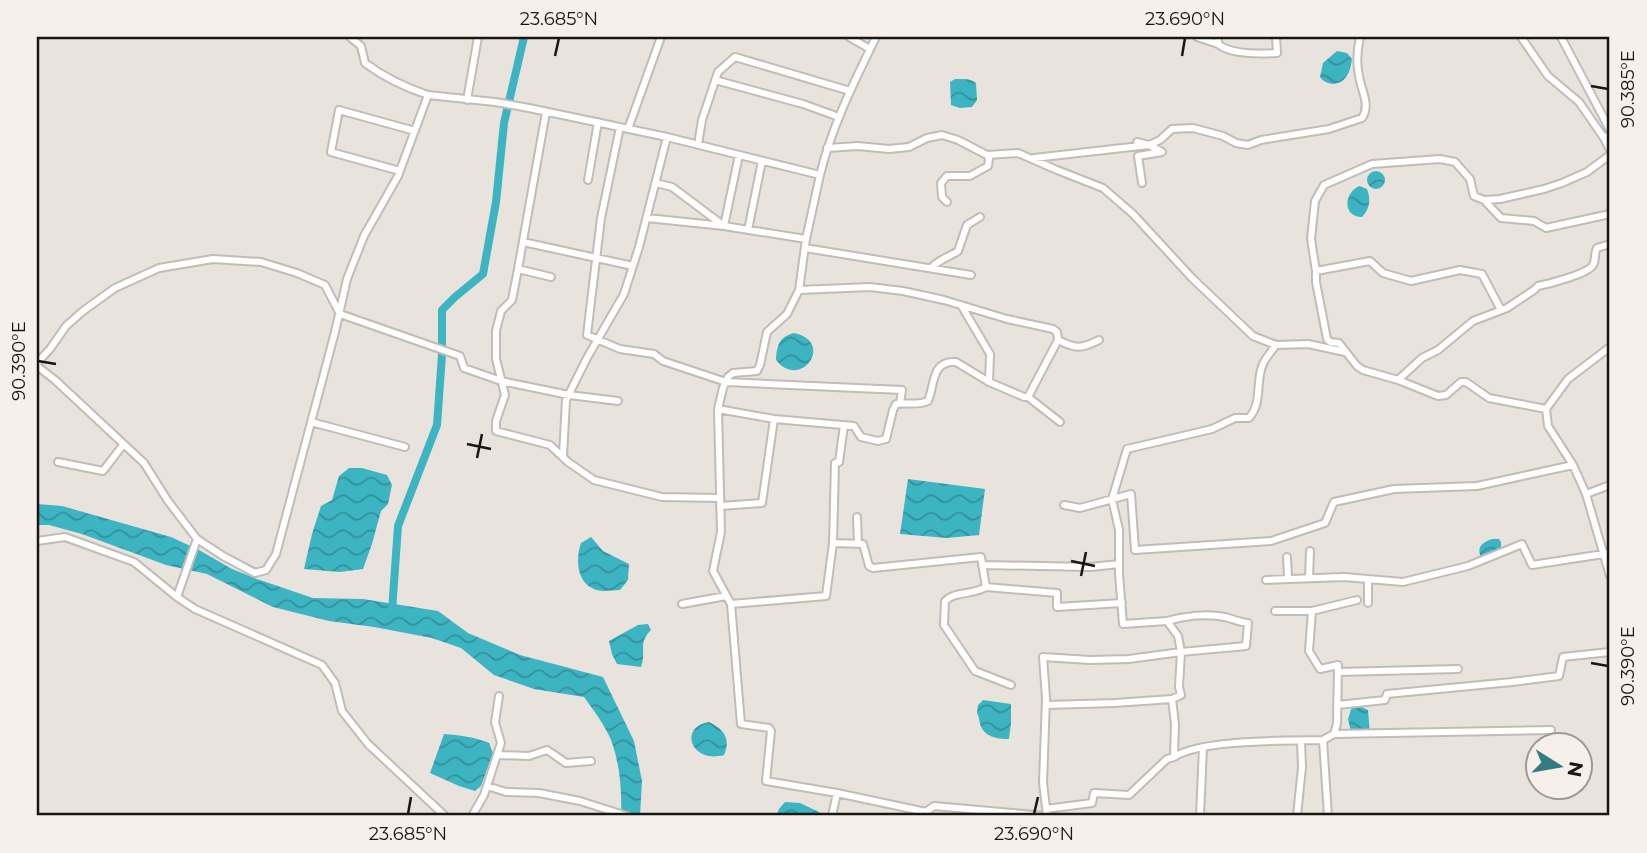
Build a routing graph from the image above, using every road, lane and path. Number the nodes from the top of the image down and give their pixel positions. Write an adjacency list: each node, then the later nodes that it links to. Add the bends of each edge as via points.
1 (478, 37): 16 (street)
2 (661, 37): 21 (street)
3 (849, 37): 12 (street)
4 (876, 37): 12 (street)
5 (1197, 37): 11 (street)
6 (1276, 37): 11 (street, via 1277,53 1223,49)
7 (1360, 37): 27 (street, via 1357,64 1367,108 1362,118 1248,145 1193,128 1172,129)
8 (1521, 37): 23 (street, via 1548,76)
9 (1561, 37): 23 (street)
10 (351, 38): 15 (street, via 361,46 365,63 382,76)
11 (1218, 40)
12 (870, 50): 14 (street)
13 (715, 80): 14 (street, via 735,57); 18 (street); 26 (street)
14 (850, 91): 18 (street)
15 (428, 95): 16 (street); 22 (street)
16 (467, 100): 17 (street)
17 (546, 112): 19 (street); 47 (street)
18 (839, 117): 28 (street)
19 (598, 122): 20 (street); 36 (street)
20 (620, 127): 21 (street); 50 (street)
21 (628, 129): 24 (street)
22 (415, 131): 34 (street); 34 (street, via 339,110 331,152)
23 (1608, 134): 29 (street)
24 (667, 137): 26 (street); 37 (street)
25 (1137, 142): 27 (street)
26 (698, 145): 30 (street)
27 (1149, 145): 32 (street); 38 (street, via 1162,152 1138,156)
28 (827, 148): 31 (street, via 909,147 942,135); 35 (street)
29 (1610, 152): 39 (street, via 1587,172 1562,183)
30 (739, 155): 33 (street); 44 (street)
31 (987, 155): 32 (street, via 1018,153); 40 (street, via 988,166 970,176 947,176 942,183 942,197)
32 (1031, 158): 64 (street, via 1103,188 1253,337)
33 (762, 161): 35 (street); 45 (street)
34 (400, 171): 60 (street, via 363,236)
35 (820, 176): 46 (street)
36 (588, 180)
37 (656, 183): 43 (street); 44 (street, via 672,187)
38 (1142, 183)
39 (1484, 200): 41 (street, via 1501,218 1534,221 1546,228); 54 (street, via 1474,196 1470,179 1453,161 1440,159 1372,164 1335,179 1324,185 1315,201 1311,239)
40 (947, 202)
41 (1610, 214)
42 (980, 217): 52 (street, via 967,225 958,251)
43 (647, 218): 44 (street); 51 (street)
44 (724, 226): 45 (street)
45 (748, 230): 46 (street)
46 (806, 239): 49 (street)
47 (523, 242): 50 (street); 53 (street)
48 (1610, 244): 59 (street, via 1597,248 1592,267 1538,286)
49 (805, 248): 52 (street); 57 (street)
50 (596, 257): 51 (street); 61 (street, via 587,335)
51 (633, 266): 61 (street, via 624,294)
52 (931, 268): 55 (street)
53 (519, 270): 56 (street); 69 (street, via 512,300 501,310 496,331)
54 (1316, 271): 59 (street, via 1370,261 1383,273 1411,281 1460,270 1482,274); 66 (street, via 1327,340 1339,343)
55 (971, 275)
56 (551, 277)
57 (799, 290): 58 (street, via 870,286); 70 (street, via 787,314 766,332 758,370 733,373)
58 (961, 306): 62 (street, via 1053,328); 71 (street, via 990,354)
59 (1501, 310): 68 (street, via 1473,321)
60 (340, 314): 67 (street, via 325,285 297,273 261,262 200,261 159,268 115,288 66,326); 69 (street, via 460,356 464,368); 79 (street)
61 (597, 340): 70 (street, via 654,354); 72 (street)
62 (1058, 340): 63 (street, via 1073,348); 73 (street)
63 (1099, 340)
64 (1276, 345): 66 (street, via 1308,344); 89 (street, via 1262,365 1254,413 1249,418 1127,449)
65 (1610, 347): 76 (street, via 1568,379)
66 (1345, 352): 68 (street, via 1363,370)
67 (37, 365): 82 (street)
68 (1398, 380): 76 (street, via 1438,396 1466,382 1489,398)
69 (502, 381): 72 (street); 84 (street, via 505,395 496,431 550,445)
70 (726, 382): 75 (street, via 902,390); 77 (street)
71 (989, 382): 73 (street); 75 (street, via 956,362 945,363 939,367 928,401)
72 (569, 395): 74 (street); 84 (street)
73 (1028, 397): 80 (street)
74 (618, 401)
75 (900, 403): 81 (street, via 893,410 886,439 861,437 856,426)
76 (1546, 409): 86 (street, via 1548,426)
77 (718, 410): 78 (street); 90 (street)
78 (774, 419): 81 (street); 90 (street, via 762,503)
79 (312, 422): 83 (street); 93 (street, via 276,554 266,570 255,573)
80 (1060, 422)
81 (844, 425): 95 (street, via 839,462 835,463)
82 (123, 445): 85 (street, via 103,471); 93 (street, via 144,463)
83 (405, 447)
84 (563, 456): 90 (street, via 594,480 662,497)
85 (58, 462)
86 (1573, 466): 88 (street); 89 (street, via 1477,486 1394,489 1334,502 1325,523 1270,541 1135,551 1131,494)
87 (1610, 485): 88 (street)
88 (1586, 494): 98 (street)
89 (1112, 499): 91 (street, via 1080,508); 100 (street, via 1119,530)
90 (720, 502): 108 (street, via 721,532 713,571)
91 (1064, 505)
92 (857, 517): 96 (street)
93 (197, 539): 109 (street)
94 (37, 541): 109 (street, via 65,537 134,562)
95 (833, 543): 96 (street); 114 (street, via 826,596)
96 (858, 544): 101 (street, via 864,546 870,567 981,557)
97 (1310, 551): 104 (street)
98 (1607, 553): 102 (street); 105 (street, via 1532,565 1521,544 1468,566 1403,582)
99 (1287, 557): 103 (street)
100 (1119, 564): 101 (street); 111 (street)
101 (982, 565): 107 (street)
102 (1610, 576)
103 (1288, 578): 104 (street); 106 (street)
104 (1309, 578): 105 (street)
105 (1368, 579): 112 (street)
106 (1266, 580)
107 (986, 587): 111 (street, via 1057,593 1057,607); 122 (street, via 949,597 944,625 975,671)
108 (726, 596): 113 (street); 114 (street)
109 (177, 597): 139 (street, via 322,665 335,683 342,711 368,744)
110 (1357, 600): 116 (street)
111 (1122, 603): 117 (street, via 1124,624)
112 (1368, 603)
113 (682, 604)
114 (731, 604): 136 (street, via 741,724 771,731 766,782)
115 (1275, 611): 116 (street)
116 (1312, 611): 121 (street, via 1309,651 1320,669 1338,665)
117 (1167, 621): 118 (street, via 1178,636); 118 (street, via 1185,616 1227,617 1248,623 1246,646)
118 (1181, 652): 124 (street, via 1181,695); 125 (street, via 1129,659 1043,657)
119 (1610, 652): 126 (street, via 1563,657 1559,676 1387,694 1385,700)
120 (1458, 669): 121 (street)
121 (1338, 672): 126 (street)
122 (1011, 685)
123 (499, 696): 132 (street, via 495,722 501,743)
124 (1172, 699): 125 (street); 133 (street)
125 (1046, 705): 138 (street)
126 (1338, 705): 128 (street)
127 (1524, 730): 128 (street)
128 (1334, 734): 129 (street)
129 (1323, 740): 130 (street); 145 (street)
130 (1301, 741): 131 (street); 144 (street)
131 (1203, 747): 133 (street); 143 (street)
132 (498, 755): 134 (street, via 529,756 547,750 566,763); 135 (street)
133 (1174, 757): 138 (street, via 1129,795 1094,793 1091,803)
134 (591, 761)
135 (488, 786): 140 (street); 141 (street, via 580,801)
136 (836, 793): 137 (street); 142 (street)
137 (926, 814): 138 (street, via 934,806)
138 (1046, 814)
139 (445, 816)
140 (472, 816)
141 (627, 816)
142 (832, 816)
143 (1200, 816)
144 (1297, 816)
145 (1328, 816)

